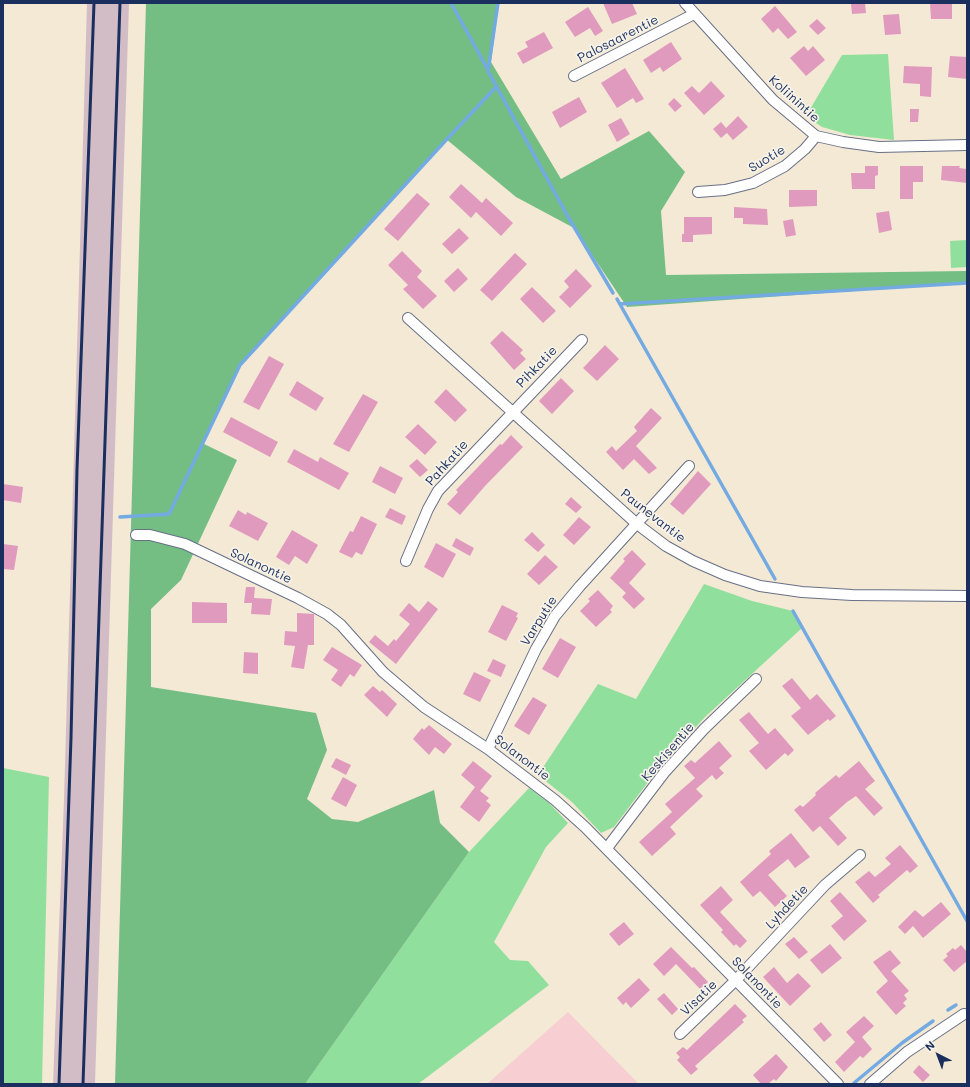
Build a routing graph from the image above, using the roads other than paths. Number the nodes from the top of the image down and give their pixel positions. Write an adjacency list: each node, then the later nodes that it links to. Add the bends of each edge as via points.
1 (685, 3): 2 (street, Koliinintie)
2 (694, 14): 3 (street, Palosaarentie); 4 (street, Koliinintie, via 773,100)
3 (574, 76)
4 (816, 136): 5 (street, Koliinintie, via 879,146); 6 (street, Suotie, via 785,166 753,183 725,190)
5 (967, 145)
6 (698, 192)
7 (408, 318): 9 (street, Paunevantie)
8 (582, 340): 9 (street, Pihkatie)
9 (512, 413): 11 (street, Paunevantie); 13 (street, Pahkatie, via 438,491)
10 (689, 466): 11 (street, Varputie)
11 (637, 524): 14 (street, Paunevantie, via 666,546 693,561 760,586 852,595); 16 (street, Varputie, via 555,616 536,649)
12 (136, 534): 16 (street, Solanontie, via 185,544 327,614 341,625 383,672 424,707)
13 (406, 561)
14 (967, 596)
15 (756, 679): 17 (street, Keskisentie, via 704,729 664,773)
16 (488, 749): 17 (street, Solanontie, via 555,800)
17 (607, 848): 19 (street, Solanontie)
18 (860, 855): 19 (street, Lyhdetie, via 825,886)
19 (736, 980): 21 (street, Visatie); 22 (street, Solanontie)
20 (964, 1014): 23 (street, via 907,1052)
21 (680, 1034)
22 (838, 1084)
23 (870, 1084)

